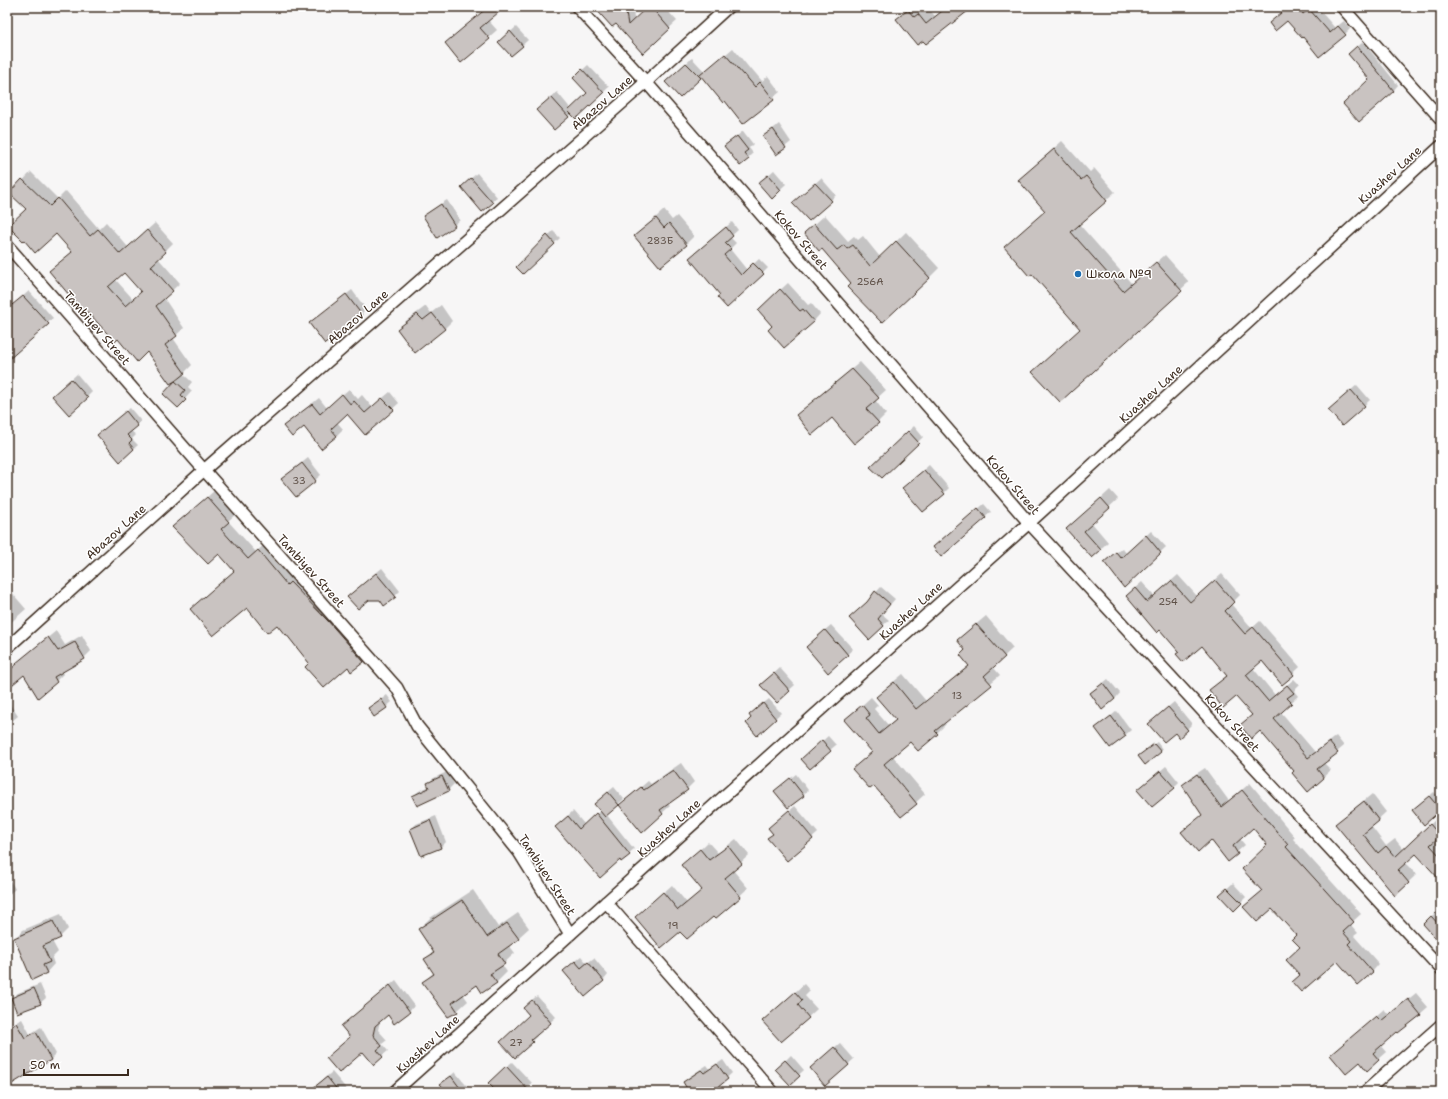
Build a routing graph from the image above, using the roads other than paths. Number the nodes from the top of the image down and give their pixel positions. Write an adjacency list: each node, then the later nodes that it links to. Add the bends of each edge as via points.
1 (577, 7): 4 (street, Kokov Street)
2 (728, 7): 4 (street, Abazov Lane)
3 (1342, 7): 5 (street)
4 (646, 82): 8 (street, Abazov Lane); 9 (street, Kokov Street)
5 (1441, 119)
6 (1441, 146): 9 (street, Kuashev Lane)
7 (7, 245): 8 (street, Tambiyev Street)
8 (204, 470): 10 (street, Abazov Lane); 12 (street, Tambiyev Street, via 397,688 417,726 519,852)
9 (1029, 523): 11 (street, Kuashev Lane); 13 (street, Kokov Street)
10 (7, 648)
11 (606, 902): 12 (street, Kuashev Lane); 16 (street)
12 (570, 934): 15 (street, Kuashev Lane)
13 (1441, 969)
14 (1441, 1025): 17 (street)
15 (394, 1092)
16 (773, 1092)
17 (1365, 1092)

